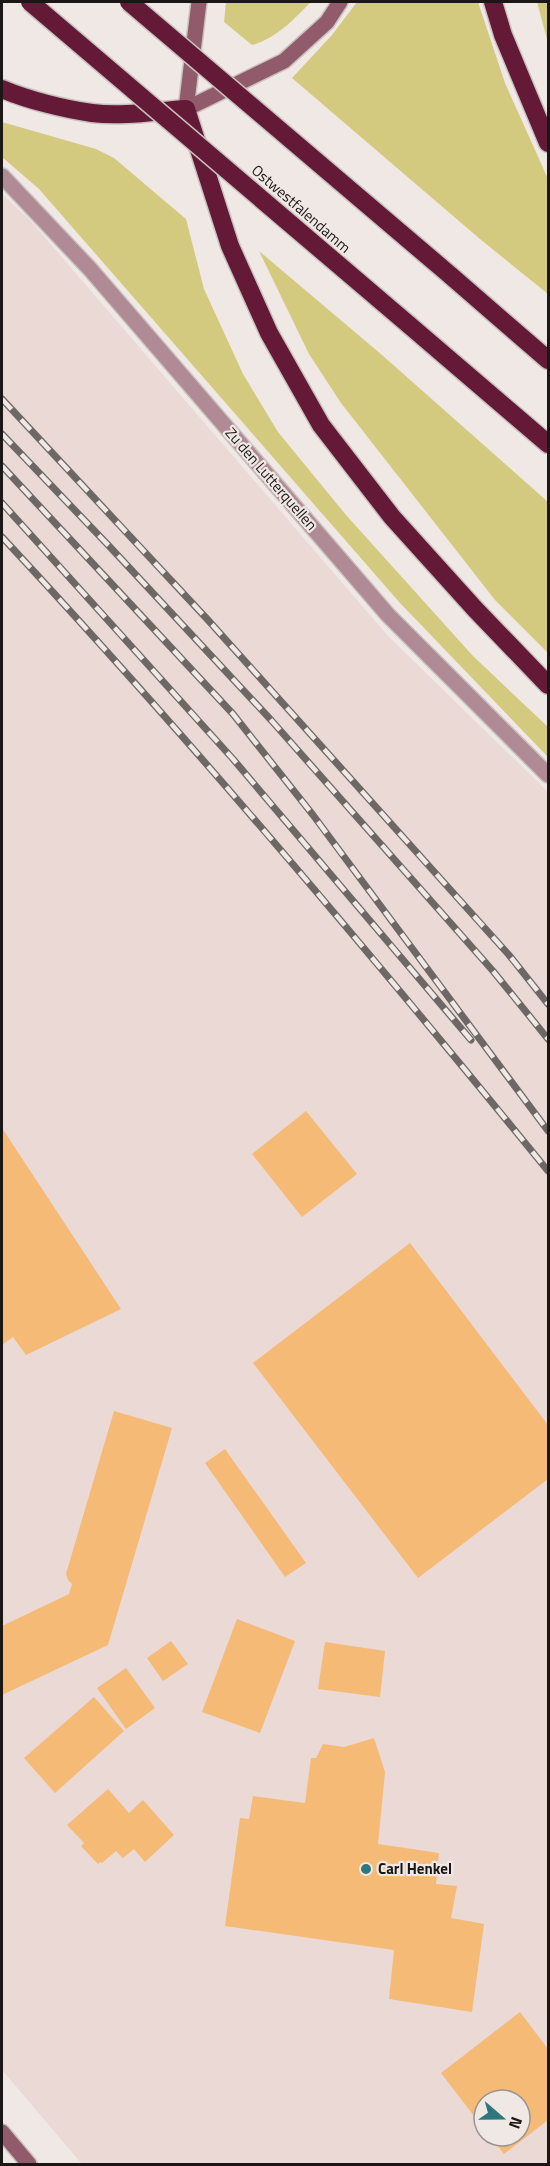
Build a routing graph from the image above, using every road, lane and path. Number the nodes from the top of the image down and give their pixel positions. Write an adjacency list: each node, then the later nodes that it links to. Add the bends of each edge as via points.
1 (30, 2): 11 (highway, Ostwestfalendamm, bridge)
2 (129, 2): 10 (highway, bridge)
3 (199, 2): 7 (main road)
4 (340, 2): 7 (main road, via 327,22 284,61)
5 (493, 2): 8 (highway)
6 (2, 89): 7 (highway, via 94,113)
7 (186, 109): 12 (highway, via 230,246 269,333 321,425 392,517)
8 (549, 143)
9 (2, 176): 13 (lane, Zu den Lutterquellen, via 90,269 388,615)
10 (549, 360)
11 (549, 444)
12 (549, 685)
13 (549, 776)
14 (2, 2132): 15 (main road)
15 (30, 2164)

